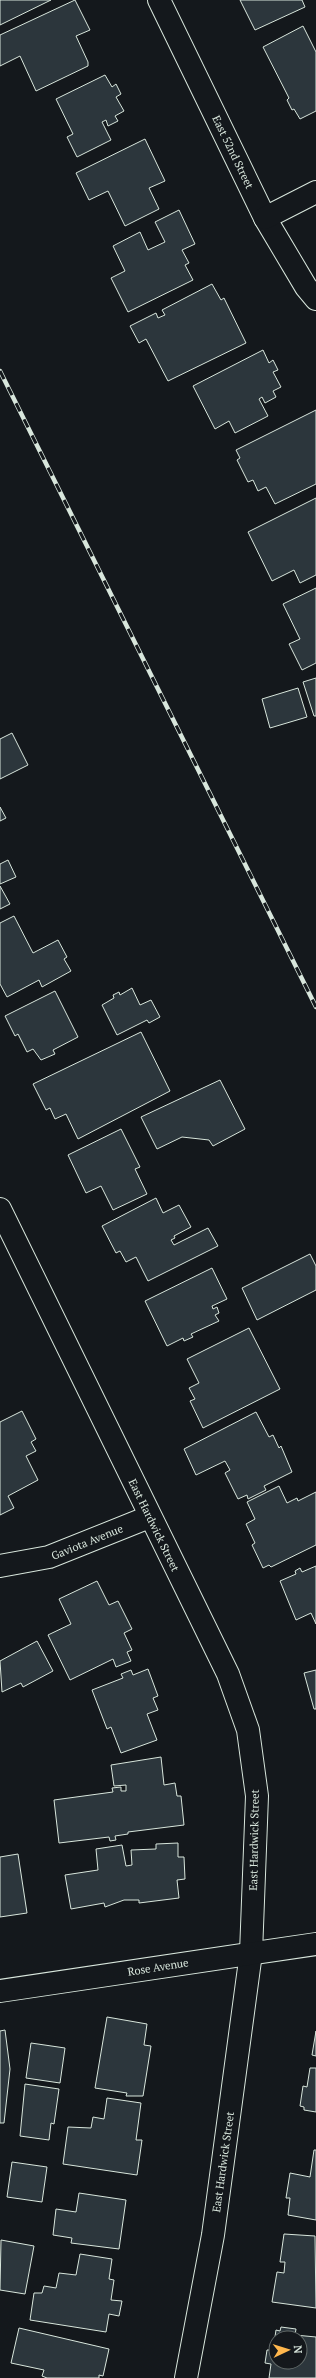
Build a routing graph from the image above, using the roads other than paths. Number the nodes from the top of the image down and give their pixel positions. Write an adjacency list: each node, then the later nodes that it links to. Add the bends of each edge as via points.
1 (159, 0): 3 (street, East 52nd Street)
2 (316, 192): 3 (street)
3 (265, 218): 4 (street, East 52nd Street, via 306,287)
4 (316, 299)
5 (0, 1209): 6 (street, East Hardwick Street)
6 (149, 1517): 7 (street, Gaviota Avenue, via 49,1557); 9 (street, East Hardwick Street, via 228,1674 248,1730 256,1796)
7 (0, 1566)
8 (316, 1944): 9 (street, Rose Avenue)
9 (251, 1953): 10 (street, Rose Avenue); 11 (street, East Hardwick Street, via 213,2235)
10 (0, 1991)
11 (186, 2378)

